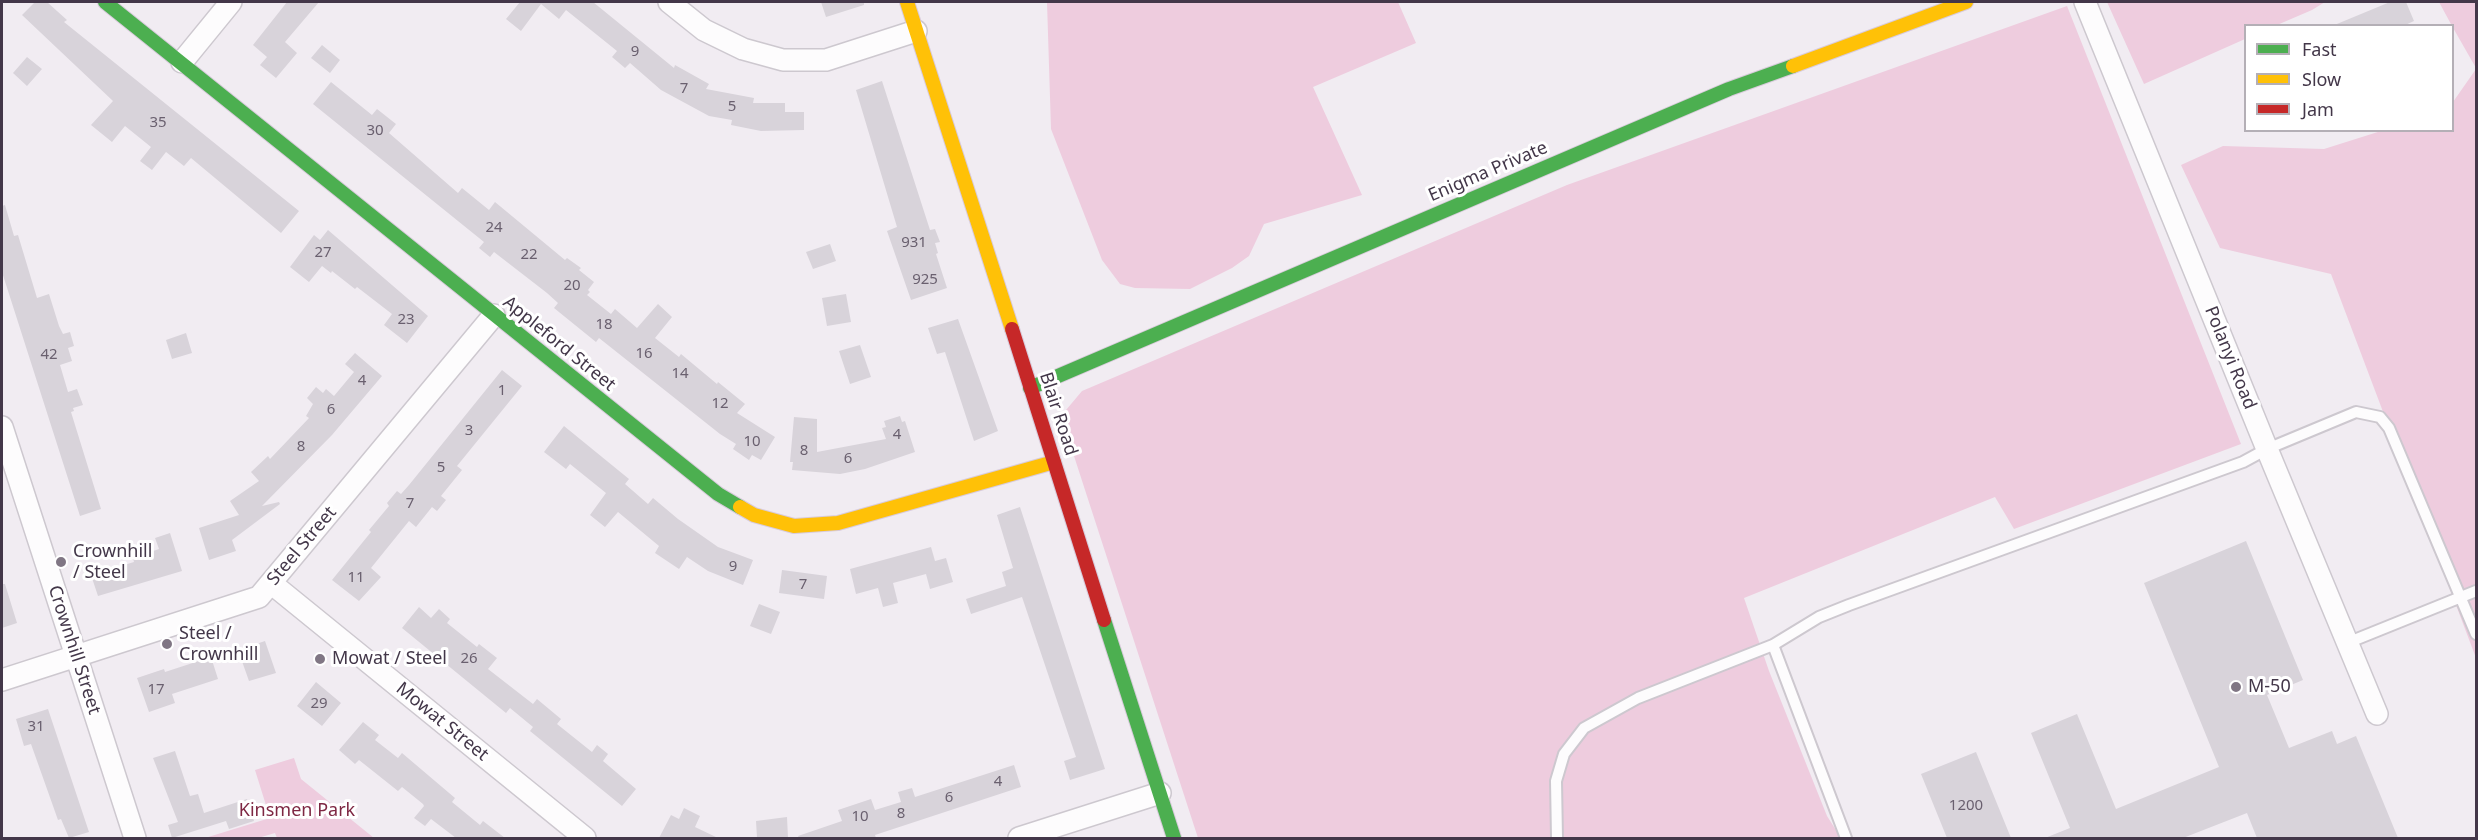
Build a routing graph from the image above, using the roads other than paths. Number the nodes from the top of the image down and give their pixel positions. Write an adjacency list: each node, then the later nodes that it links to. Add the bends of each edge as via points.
1 (105, 2): 8 (street, Appleford Street)
2 (231, 2): 8 (street)
3 (669, 2): 7 (street, via 704,30 743,49 783,60 826,60)
4 (907, 2): 7 (street, Blair Road)
5 (1966, 2): 10 (street, Enigma Private, via 1729,89)
6 (2085, 2): 12 (street, Polanyi Road)
7 (916, 31): 10 (street, Blair Road)
8 (182, 62): 9 (street, Appleford Street)
9 (494, 315): 13 (street, Appleford Street, via 718,494 754,515 794,526 838,523); 14 (street, Steel Street)
10 (1030, 388): 13 (street, Blair Road)
11 (2, 427): 20 (street, Crownhill Street)
12 (2267, 449): 16 (lane, via 2356,412 2380,417 2389,428); 18 (street, Polanyi Road); 19 (lane, via 2243,462 1849,605 1819,617)
13 (1054, 462): 23 (street, Blair Road)
14 (271, 583): 20 (street, Steel Street, via 260,597); 25 (street, Mowat Street)
15 (2476, 591): 16 (lane)
16 (2461, 598): 17 (lane); 18 (lane)
17 (2476, 634)
18 (2347, 643): 22 (street, Polanyi Road)
19 (1773, 645): 28 (lane, via 1638,698 1584,728 1564,754 1556,781); 29 (lane)
20 (76, 657): 21 (street, Steel Street); 24 (street, Crownhill Street)
21 (2, 680)
22 (2378, 714)
23 (1160, 793): 26 (street); 27 (street, Blair Road)
24 (135, 838)
25 (585, 838)
26 (1019, 838)
27 (1174, 838)
28 (1557, 838)
29 (1846, 838)

